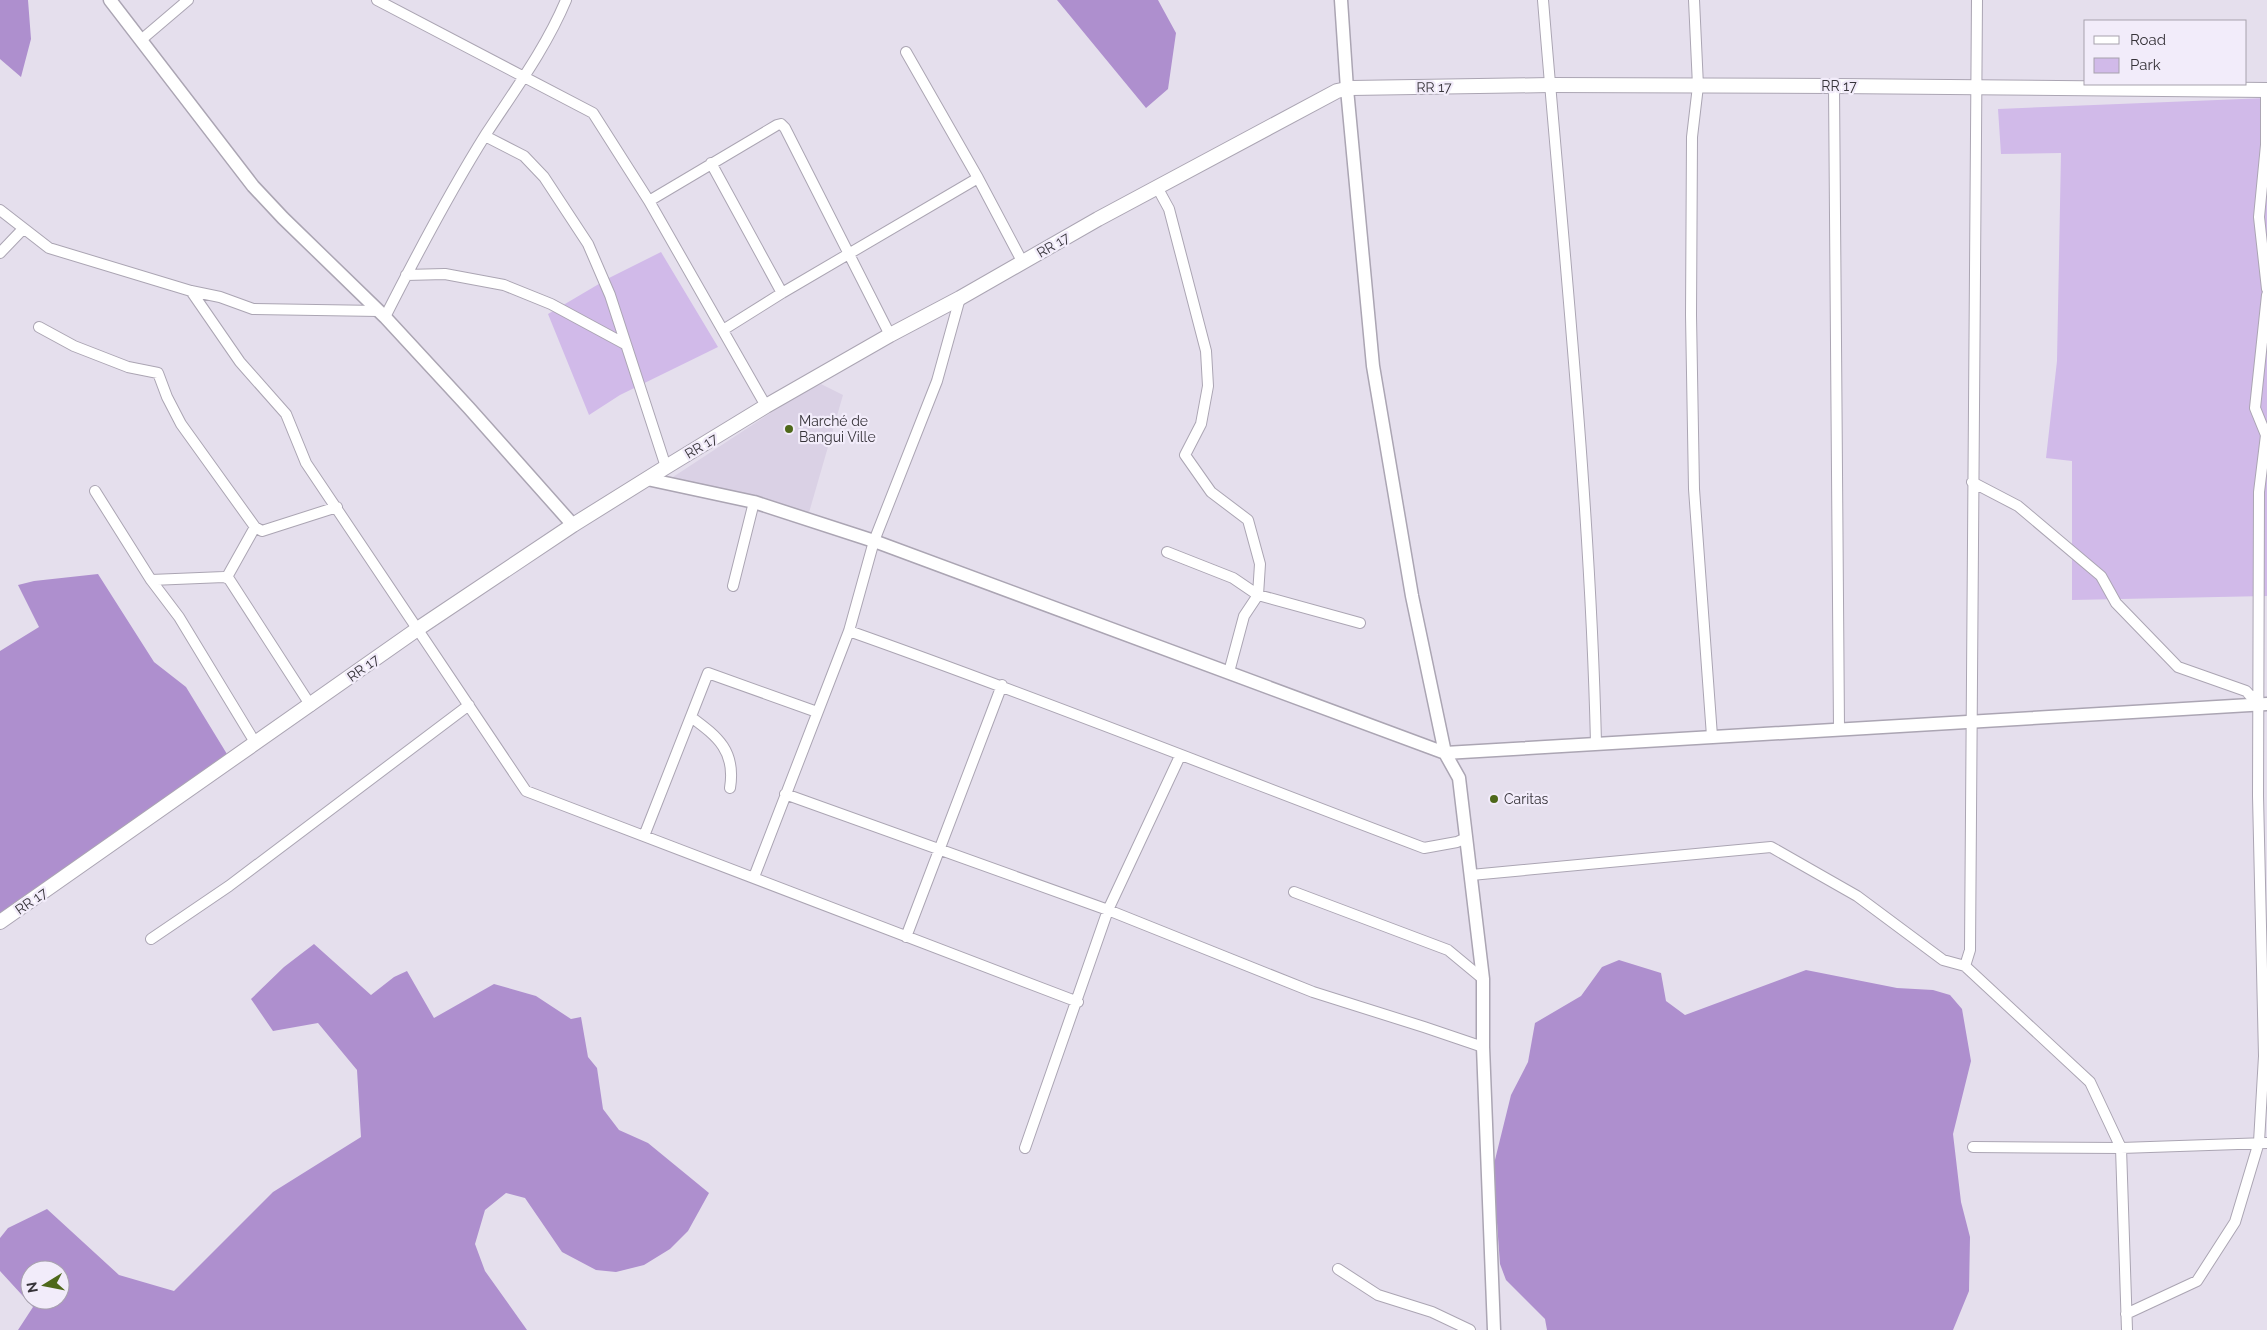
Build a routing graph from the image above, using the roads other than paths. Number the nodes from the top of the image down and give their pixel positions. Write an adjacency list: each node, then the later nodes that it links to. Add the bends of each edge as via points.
1 (110, 0): 9 (street)
2 (188, 0): 9 (street)
3 (377, 0): 11 (street)
4 (566, 0): 11 (street)
5 (1341, 0): 16 (street)
6 (1542, 0): 12 (street)
7 (1694, 0): 13 (street)
8 (1977, 0): 15 (street)
9 (141, 40): 34 (street, via 253,186)
10 (906, 52): 20 (street)
11 (525, 75): 18 (street); 22 (street, via 593,112)
12 (1550, 85): 13 (main road, RR 17 / RR 17); 16 (main road, RR 17 / RR 17); 67 (street, via 1576,367 1593,620)
13 (1698, 86): 14 (main road, RR 17 / RR 17); 66 (street, via 1692,137 1694,489)
14 (1834, 86): 15 (main road, RR 17 / RR 17); 65 (street)
15 (1975, 87): 17 (main road, RR 17 / RR 17); 42 (street)
16 (1347, 89): 21 (main road, RR 17 / RR 17, via 1337,91); 69 (street, via 1374,366 1412,596)
17 (2267, 90): 29 (street, via 2259,217)
18 (485, 136): 28 (street); 38 (street, via 517,151 544,177 588,244)
19 (711, 163): 22 (street); 26 (street, via 781,124); 31 (street)
20 (978, 178): 26 (street); 27 (street)
21 (1156, 187): 27 (main road, RR 17 / RR 17); 53 (street, via 1169,209 1206,351 1208,386 1201,424 1185,455 1211,492 1248,520 1260,564)
22 (649, 201): 36 (street)
23 (0, 210): 24 (street)
24 (23, 229): 25 (street); 30 (street, via 49,248)
25 (0, 253)
26 (848, 254): 31 (street); 37 (street)
27 (1023, 263): 33 (main road, RR 17 / RR 17)
28 (406, 275): 34 (street); 38 (street, via 445,274 504,285 552,304)
29 (2267, 288)
30 (191, 291): 34 (street, via 259,310); 45 (street, via 240,362 286,414 306,462)
31 (782, 293): 36 (street)
32 (2267, 295): 59 (street, via 2255,408 2266,434 2259,492)
33 (960, 298): 37 (main road, RR 17 / RR 17); 48 (street, via 937,381)
34 (382, 314): 46 (street)
35 (39, 327): 47 (street, via 74,346 128,367 158,373 181,424)
36 (724, 330): 39 (street)
37 (890, 335): 39 (main road, RR 17 / RR 17)
38 (626, 344): 40 (street)
39 (766, 406): 40 (main road, RR 17 / RR 17)
40 (666, 467): 41 (main road, RR 17 / RR 17)
41 (647, 479): 44 (street); 46 (main road, RR 17 / RR 17)
42 (1972, 482): 59 (street, via 2018,506 2101,576 2116,603 2178,667 2246,691); 64 (street)
43 (95, 491): 51 (street)
44 (754, 502): 48 (street); 52 (street)
45 (337, 507): 47 (street, via 262,531); 55 (street)
46 (573, 525): 55 (main road, RR 17 / RR 17)
47 (255, 527): 50 (street)
48 (874, 541): 56 (street); 57 (street)
49 (1168, 552): 53 (street, via 1233,578)
50 (227, 577): 51 (street); 61 (street)
51 (151, 580): 68 (street, via 179,617)
52 (733, 586)
53 (1258, 595): 54 (street); 57 (street, via 1244,616)
54 (1360, 623)
55 (419, 628): 60 (street); 61 (main road, RR 17 / RR 17)
56 (849, 631): 58 (street); 62 (street)
57 (1229, 672): 69 (street)
58 (1002, 685): 70 (street); 75 (street)
59 (2263, 704): 64 (street); 87 (street)
60 (469, 705): 73 (street, via 526,791); 82 (street, via 229,886)
61 (311, 706): 68 (main road, RR 17 / RR 17)
62 (817, 712): 63 (street, via 708,673); 72 (street)
63 (690, 717): 71 (street, via 715,735 726,751 732,770); 73 (street)
64 (1970, 721): 65 (street); 83 (street, via 1970,950)
65 (1839, 728): 66 (street)
66 (1712, 736): 67 (street)
67 (1596, 743): 69 (street)
68 (256, 744): 80 (main road, RR 17 / RR 17)
69 (1445, 752): 74 (street, via 1459,778)
70 (1180, 756): 74 (street, via 1424,848); 79 (street)
71 (730, 788)
72 (786, 794): 75 (street); 77 (street)
73 (644, 836): 77 (street)
74 (1466, 838): 76 (street)
75 (940, 850): 79 (street); 81 (street)
76 (1471, 875): 83 (street, via 1771,847 1857,896 1943,960); 84 (street)
77 (754, 877): 81 (street)
78 (1294, 892): 84 (street, via 1448,950)
79 (1108, 910): 85 (street); 86 (street, via 1314,992)
80 (0, 922)
81 (906, 937): 85 (street)
82 (151, 939)
83 (1965, 966): 90 (street, via 2090,1082)
84 (1483, 979): 86 (street)
85 (1078, 1002): 89 (street)
86 (1483, 1047): 94 (street)
87 (2263, 1143): 90 (street); 92 (street, via 2236,1222 2197,1282)
88 (1973, 1147): 90 (street)
89 (1025, 1148)
90 (2121, 1148): 92 (street)
91 (1338, 1269): 93 (street, via 1378,1295 1432,1312)
92 (2126, 1314): 95 (street)
93 (1470, 1330)
94 (1494, 1330)
95 (2127, 1330)

